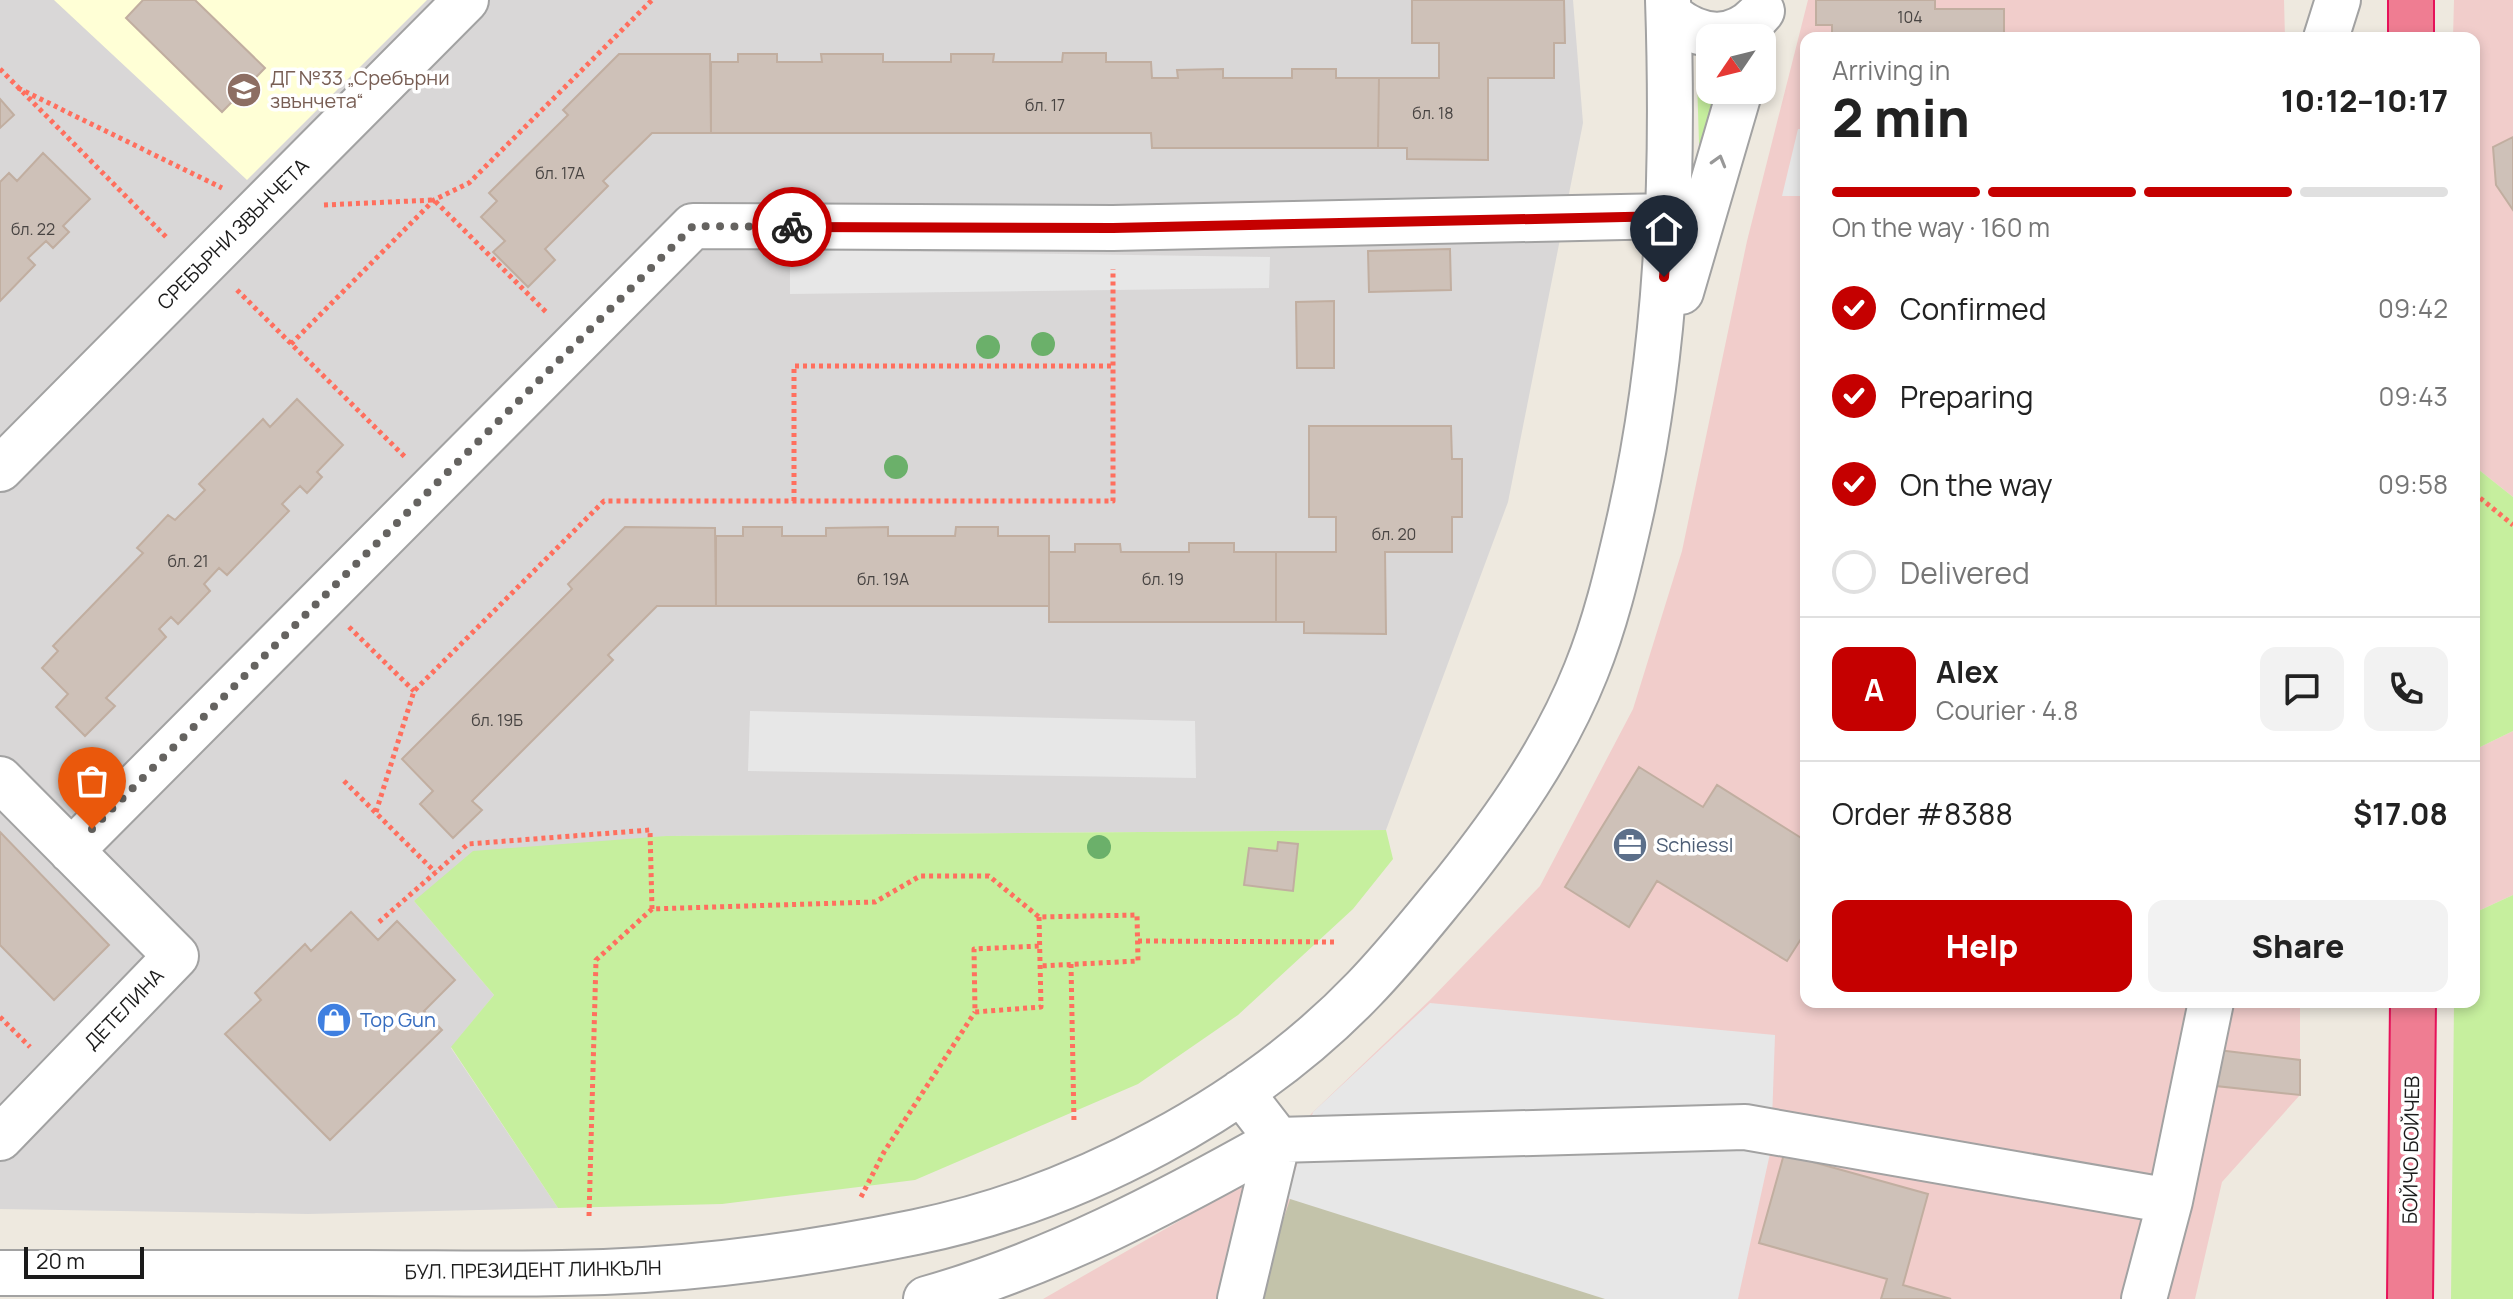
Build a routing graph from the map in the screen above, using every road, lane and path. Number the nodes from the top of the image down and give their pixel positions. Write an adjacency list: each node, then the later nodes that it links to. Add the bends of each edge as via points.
1 (466, 0): 13 (street, СРЕБЪРНИ ЗВЪНЧЕТА)
2 (652, 0): 14 (path, via 469,183 434,200)
3 (2338, 0): 7 (street)
4 (2411, 0): 8 (highway)
5 (1671, 5): 6 (street, via 1692,30 1724,35); 11 (street, БУЛ. ПРЕЗИДЕНТ ЛИНКЪЛН)
6 (1760, 16)
7 (2328, 32)
8 (2411, 32)
9 (0, 69): 13 (path)
10 (1736, 104): 16 (street, one-way to 10)
11 (1669, 216): 12 (street); 16 (street, БУЛ. ПРЕЗИДЕНТ ЛИНКЪЛН)
12 (1113, 228): 15 (path); 18 (street, via 693,226)
13 (203, 265): 14 (path); 17 (street, СРЕБЪРНИ ЗВЪНЧЕТА)
14 (291, 344): 18 (path)
15 (1113, 366): 20 (path, via 794,366); 20 (path, via 1113,501)
16 (1657, 370): 40 (street, БУЛ. ПРЕЗИДЕНТ ЛИНКЪЛН, via 1614,586 1587,669 1561,726 1485,845 1364,990)
17 (0, 469)
18 (435, 487): 22 (street)
19 (2480, 498): 21 (path)
20 (794, 501): 23 (path, via 604,501)
21 (2513, 525)
22 (322, 600): 23 (path); 27 (street)
23 (414, 691): 26 (path)
24 (0, 779): 27 (street, ДЕТЕЛИНА)
25 (344, 781): 26 (path)
26 (376, 812): 28 (path)
27 (71, 851): 42 (street, ДЕТЕЛИНА, via 176,956)
28 (435, 872): 29 (path, via 468,844 650,830); 31 (path)
29 (652, 909): 30 (path, via 875,902 920,876 989,876); 46 (path, via 596,960)
30 (1039, 917): 32 (path, via 1137,915); 34 (path)
31 (379, 922)
32 (1138, 941): 33 (path); 35 (path, via 1138,961)
33 (1337, 942)
34 (1040, 946): 36 (path); 39 (path, via 974,949)
35 (1071, 964): 36 (path); 41 (path)
36 (1040, 966): 39 (path, via 1041,1007)
37 (2210, 1008): 45 (street)
38 (2413, 1008): 53 (highway, БОЙЧО БОЙЧЕВ)
39 (975, 1012): 44 (path, via 884,1152)
40 (1241, 1092): 43 (street); 47 (street, БУЛ. ПРЕЗИДЕНТ ЛИНКЪЛН, via 1158,1143 1080,1179 1003,1209)
41 (1074, 1123)
42 (0, 1138)
43 (1278, 1140): 45 (street, via 1745,1127); 49 (street); 51 (street)
44 (861, 1197)
45 (2170, 1201): 52 (street)
46 (589, 1216)
47 (922, 1231): 48 (street, БУЛ. ПРЕЗИДЕНТ ЛИНКЪЛН, via 765,1258 610,1272); 50 (street)
48 (0, 1273)
49 (1028, 1283): 50 (street)
50 (930, 1298)
51 (1240, 1299)
52 (2144, 1299)
53 (2410, 1299)

